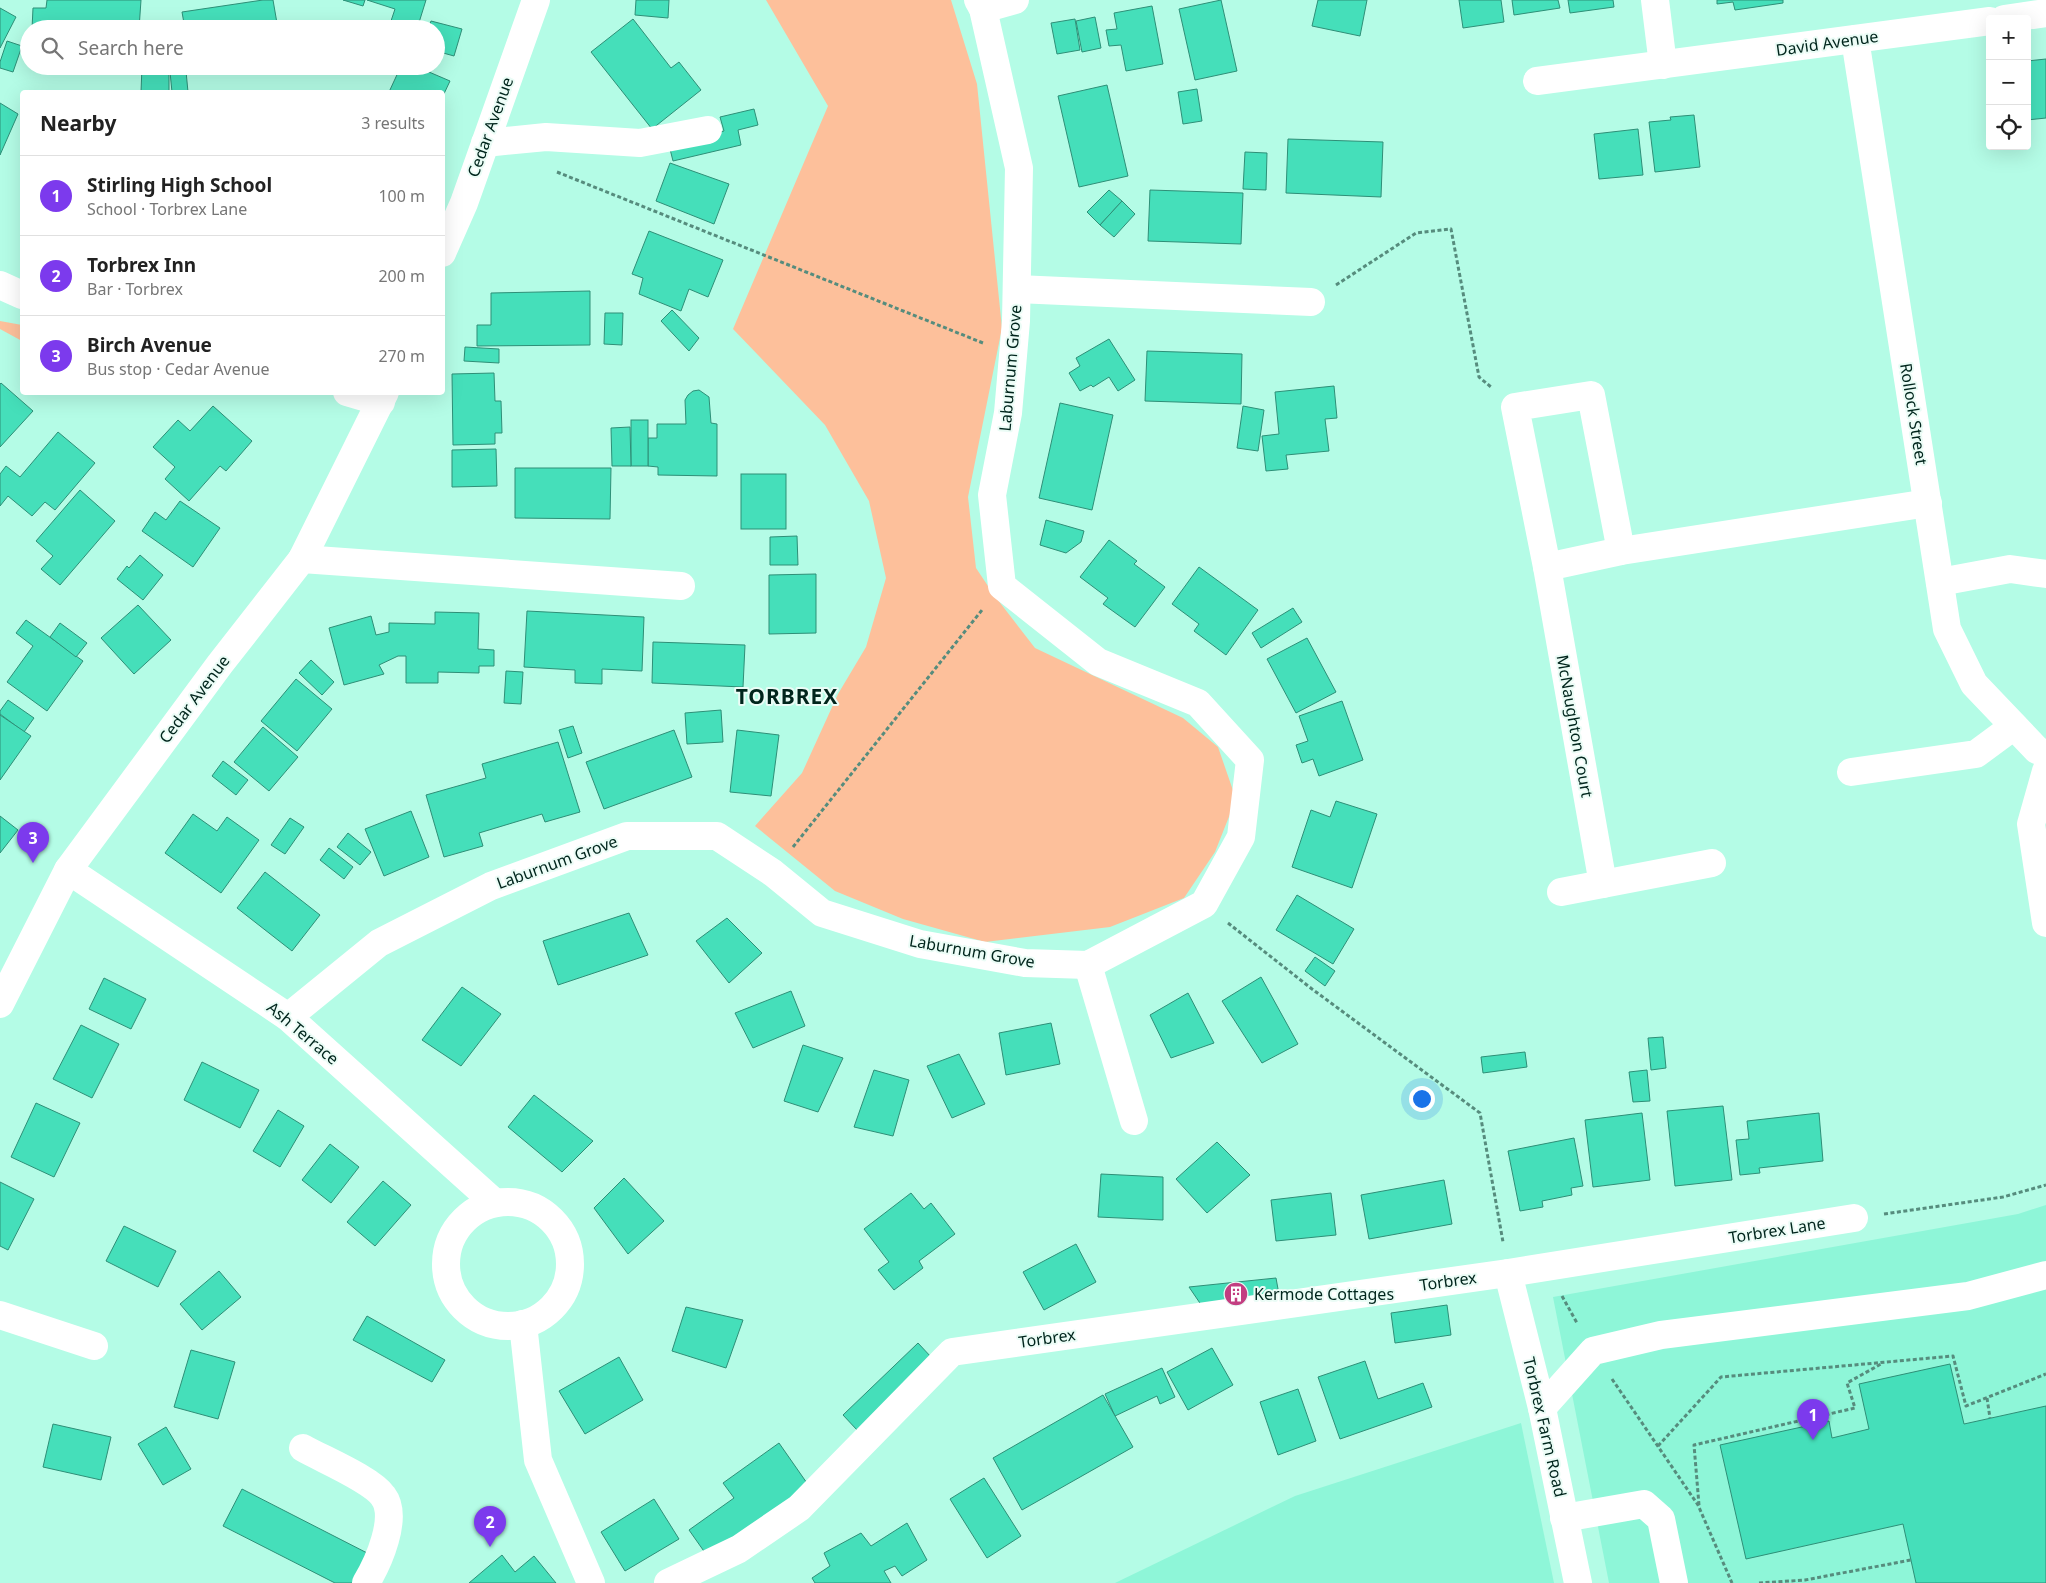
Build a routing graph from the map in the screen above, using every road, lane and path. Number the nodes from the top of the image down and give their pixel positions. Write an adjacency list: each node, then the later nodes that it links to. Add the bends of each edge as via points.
1 (536, 0): 12 (street, Cedar Avenue)
2 (1016, 0): 4 (street)
3 (1655, 0): 9 (street)
4 (981, 5): 16 (street, Laburnum Grove, via 1019,168)
5 (2046, 13): 6 (street)
6 (2031, 15)
7 (1986, 22): 8 (street, David Avenue)
8 (1855, 39): 9 (street, David Avenue); 23 (street, Rollock Street)
9 (1664, 65): 10 (street, David Avenue)
10 (1537, 82)
11 (708, 130): 12 (street, via 640,143 546,137)
12 (485, 143): 14 (street, Cedar Avenue)
13 (550, 169): 19 (path)
14 (445, 247)
15 (0, 285): 17 (street)
16 (1017, 290): 18 (street); 19 (street, Laburnum Grove)
17 (20, 294)
18 (1311, 302): 22 (path, via 1416,233 1452,229 1479,377)
19 (1012, 356): 30 (street, Laburnum Grove, via 1008,413 992,495)
20 (366, 395): 21 (street)
21 (383, 398): 25 (street, Cedar Avenue)
22 (1515, 407): 24 (street, via 1591,395); 26 (street, McNaughton Court)
23 (1928, 503): 24 (street); 28 (street, Rollock Street)
24 (1621, 551): 26 (street)
25 (302, 559): 29 (street); 36 (street, Cedar Avenue)
26 (1547, 568): 38 (street, McNaughton Court)
27 (2046, 574): 28 (street, via 2010,570)
28 (1940, 582): 31 (street, Rollock Street, via 1947,629 1974,684)
29 (680, 586)
30 (1002, 586): 37 (path); 40 (street, via 1098,662 1198,703 1250,760 1241,838)
31 (2014, 726): 32 (street, Rollock Street, via 2037,750); 34 (street, via 1976,754)
32 (2046, 754)
33 (2046, 771): 41 (street, via 2031,824)
34 (1851, 772)
35 (1712, 863): 38 (street)
36 (68, 870): 43 (street, Cedar Avenue); 44 (street, Ash Terrace)
37 (772, 873): 42 (street, Laburnum Grove, via 822,913 920,944 1025,963); 44 (street, Laburnum Grove, via 717,836 627,836 491,886 379,943)
38 (1602, 884): 39 (street)
39 (1561, 892)
40 (1204, 904): 42 (street, Laburnum Grove); 50 (path, via 1312,989 1480,1113)
41 (2046, 923)
42 (1088, 965): 45 (street)
43 (0, 1004)
44 (288, 1018): 47 (street, Ash Terrace)
45 (1134, 1120)
46 (2046, 1185): 48 (path, via 2003,1197)
47 (495, 1203): 53 (street, via 512,1202 545,1214 558,1226 570,1258 569,1276 563,1292 546,1312); 53 (street, via 477,1210 462,1223 451,1240 448,1278 468,1311 503,1325)
48 (1854, 1218): 49 (street, Torbrex Lane)
49 (1546, 1267): 50 (street, Torbrex Lane); 55 (path)
50 (1508, 1273): 59 (street, Torbrex Farm Road); 69 (street, Torbrex, via 952,1352 799,1508 739,1549)
51 (2046, 1274): 55 (street, via 1968,1296 1661,1335)
52 (0, 1315): 54 (street)
53 (523, 1324): 68 (street, via 538,1460)
54 (94, 1346)
55 (1593, 1351): 59 (street); 61 (path)
56 (1883, 1362): 58 (path, via 1953,1356 1966,1406); 61 (path, via 1721,1377); 63 (path, via 1847,1383 1855,1408 1694,1445)
57 (2046, 1374): 58 (path)
58 (1987, 1398): 60 (path)
59 (1542, 1408): 64 (street, Torbrex Farm Road)
60 (1990, 1418)
61 (1658, 1446): 63 (path)
62 (303, 1448): 67 (street, via 365,1481 383,1496 390,1512 388,1527 377,1564)
63 (1699, 1508): 72 (path)
64 (1564, 1518): 70 (street, Torbrex Farm Road); 71 (street, via 1644,1504 1661,1519)
65 (1911, 1560): 66 (path)
66 (1805, 1581): 73 (path)
67 (366, 1583)
68 (591, 1583)
69 (668, 1583)
70 (1578, 1583)
71 (1674, 1583)
72 (1732, 1583)
73 (1759, 1583)

